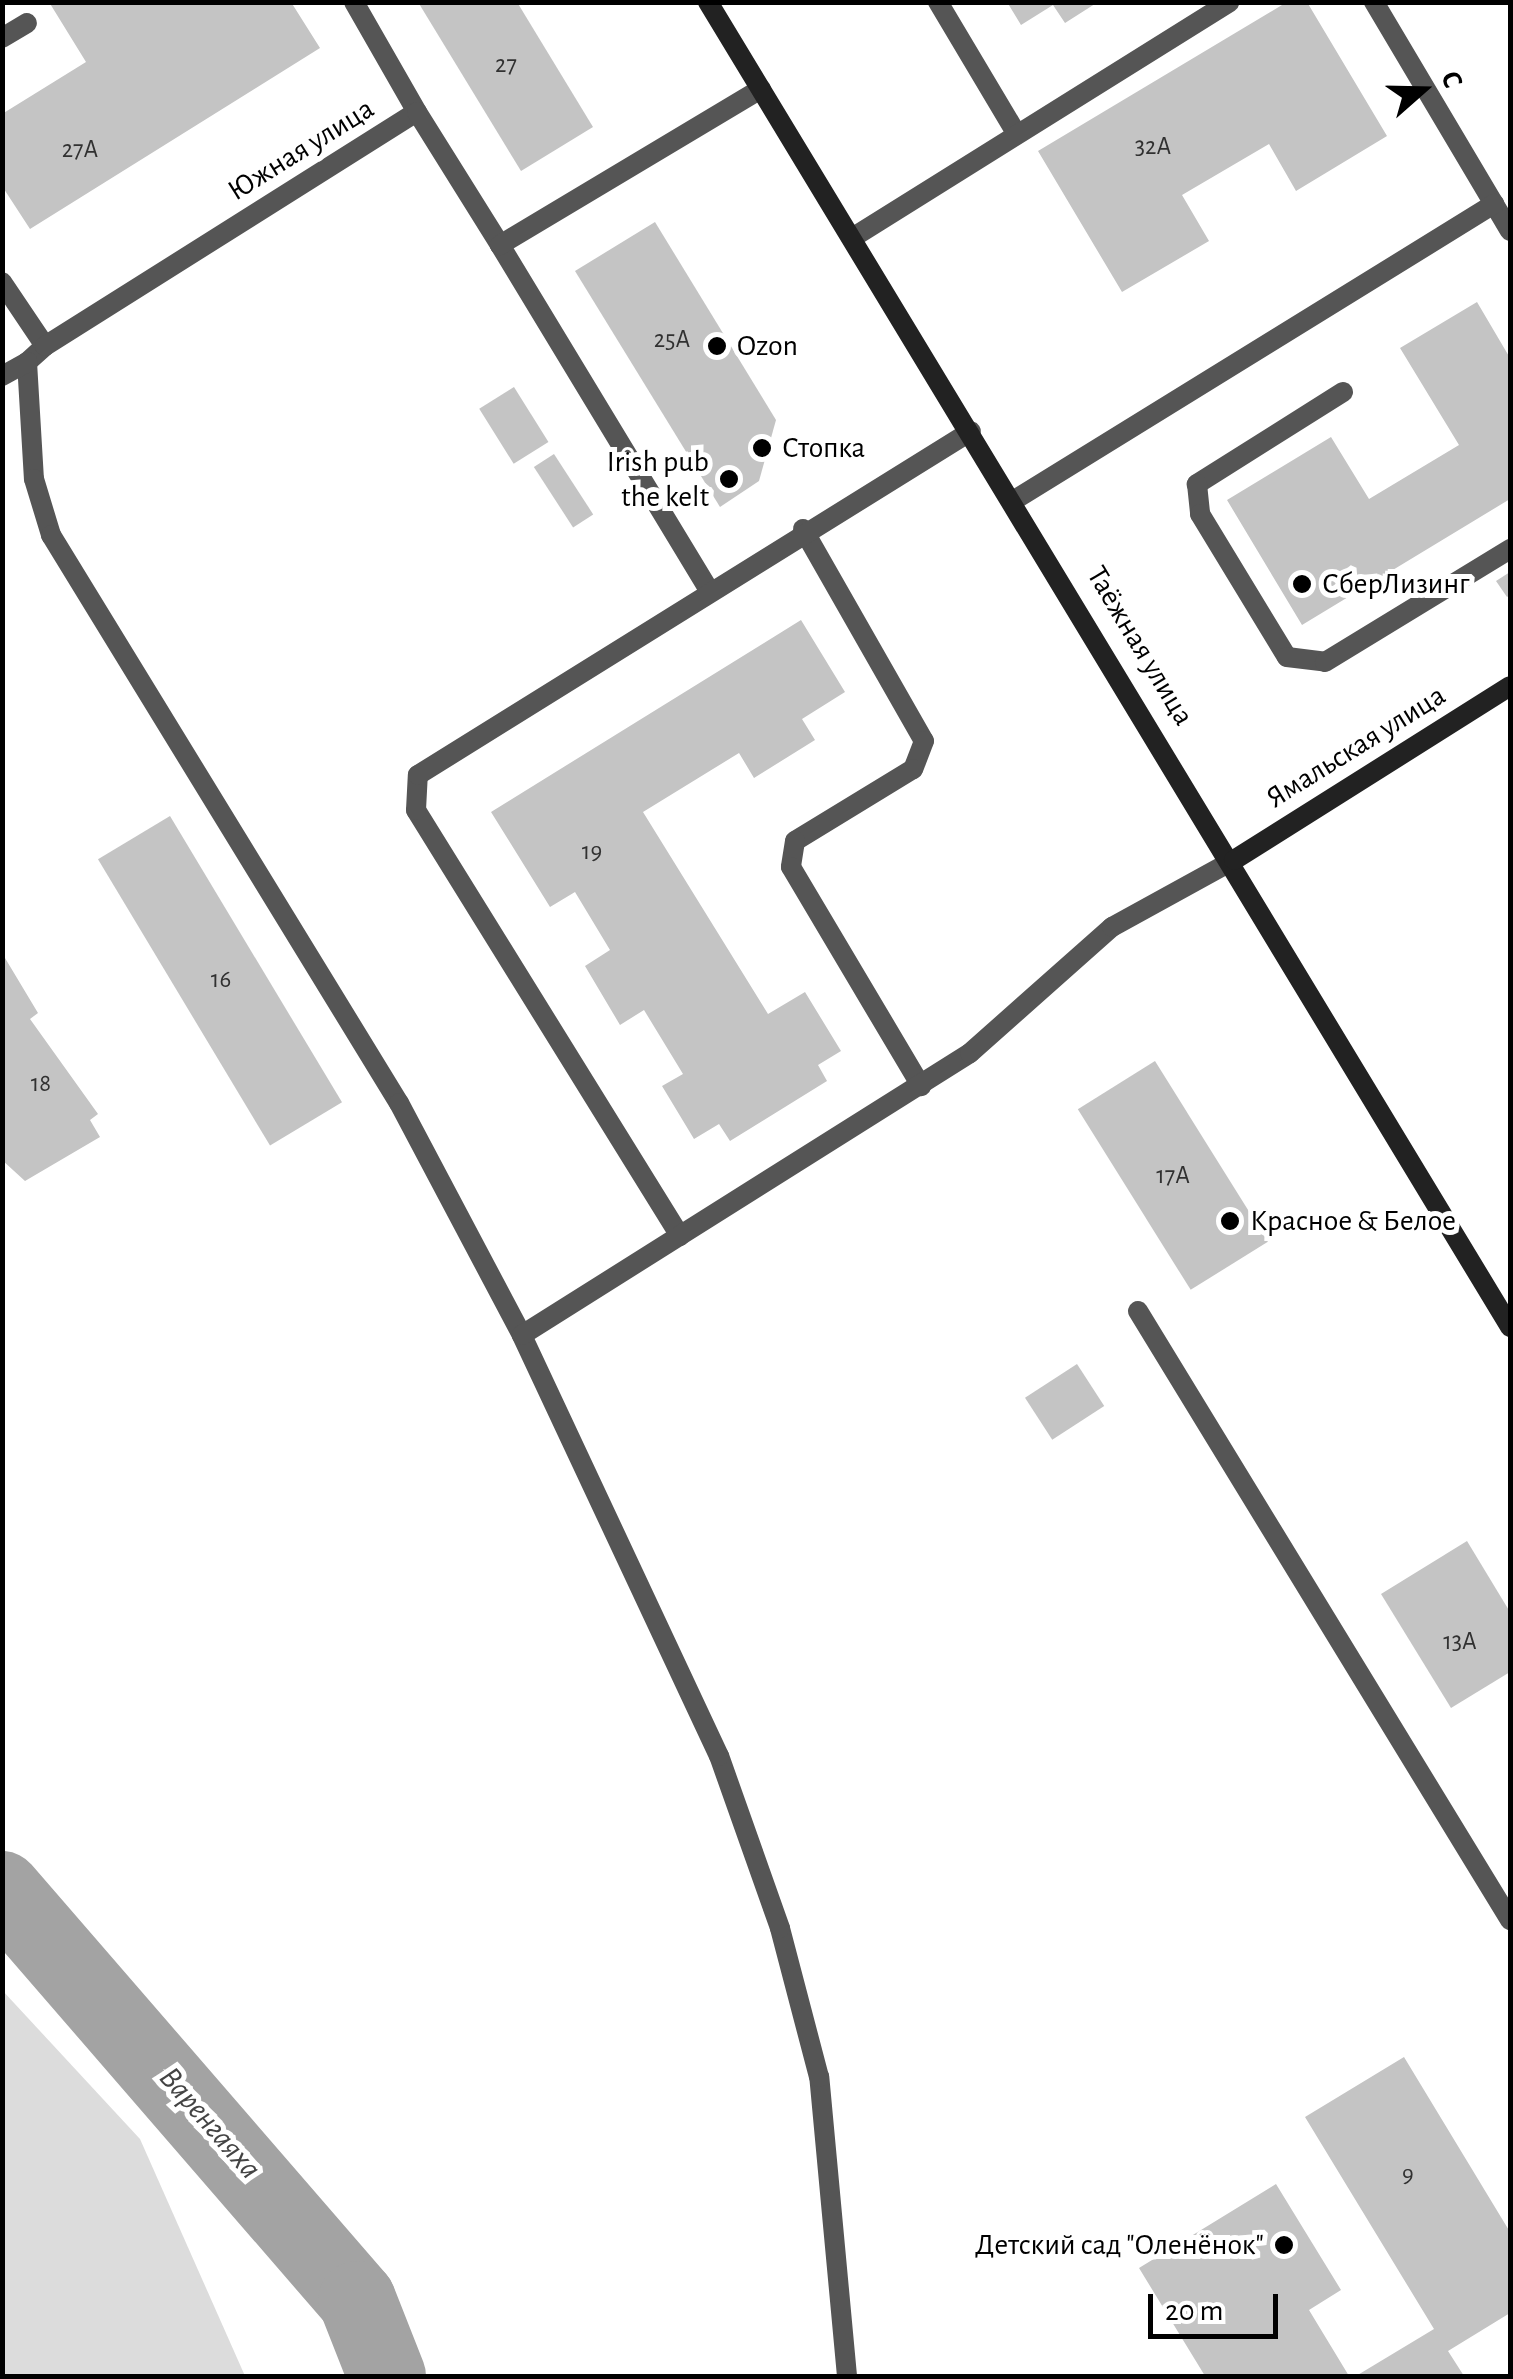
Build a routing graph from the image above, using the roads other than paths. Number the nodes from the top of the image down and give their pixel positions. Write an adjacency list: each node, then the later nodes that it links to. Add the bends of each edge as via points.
1 (354, 2): 9 (street)
2 (708, 2): 8 (street, Таёжная улица)
3 (938, 2): 10 (street)
4 (1229, 2): 10 (street)
5 (1374, 2): 11 (street)
6 (27, 22): 7 (street)
7 (2, 38)
8 (761, 89): 13 (street, Таёжная улица); 14 (street)
9 (416, 112): 14 (street, Южная улица); 16 (street, Южная улица)
10 (1015, 131): 13 (street)
11 (1494, 204): 12 (street); 21 (street)
12 (1510, 231)
13 (852, 238): 20 (street, Таёжная улица)
14 (500, 245): 24 (street, Южная улица)
15 (2, 282): 16 (street)
16 (45, 346): 17 (street, Южная улица)
17 (27, 362): 18 (street, Южная улица); 31 (street, via 34,478 51,535 399,1103)
18 (2, 376)
19 (1343, 392): 23 (street, via 1197,484 1200,514 1287,656 1325,662)
20 (972, 432): 21 (street, Таёжная улица); 22 (street)
21 (1016, 500): 26 (street, Таёжная улица)
22 (803, 529): 24 (street); 27 (street, via 924,741 913,769 795,840 791,866)
23 (1510, 549)
24 (708, 588): 28 (street, via 430,762 413,794)
25 (1510, 686): 26 (street, Ямальская улица)
26 (1234, 860): 27 (street, via 1112,927); 30 (street, Таёжная улица)
27 (922, 1086): 28 (street)
28 (680, 1236): 31 (street)
29 (1138, 1311): 32 (street)
30 (1510, 1326)
31 (522, 1335): 33 (street, via 719,1756 780,1928 819,2076)
32 (1510, 1920)
33 (847, 2376)

